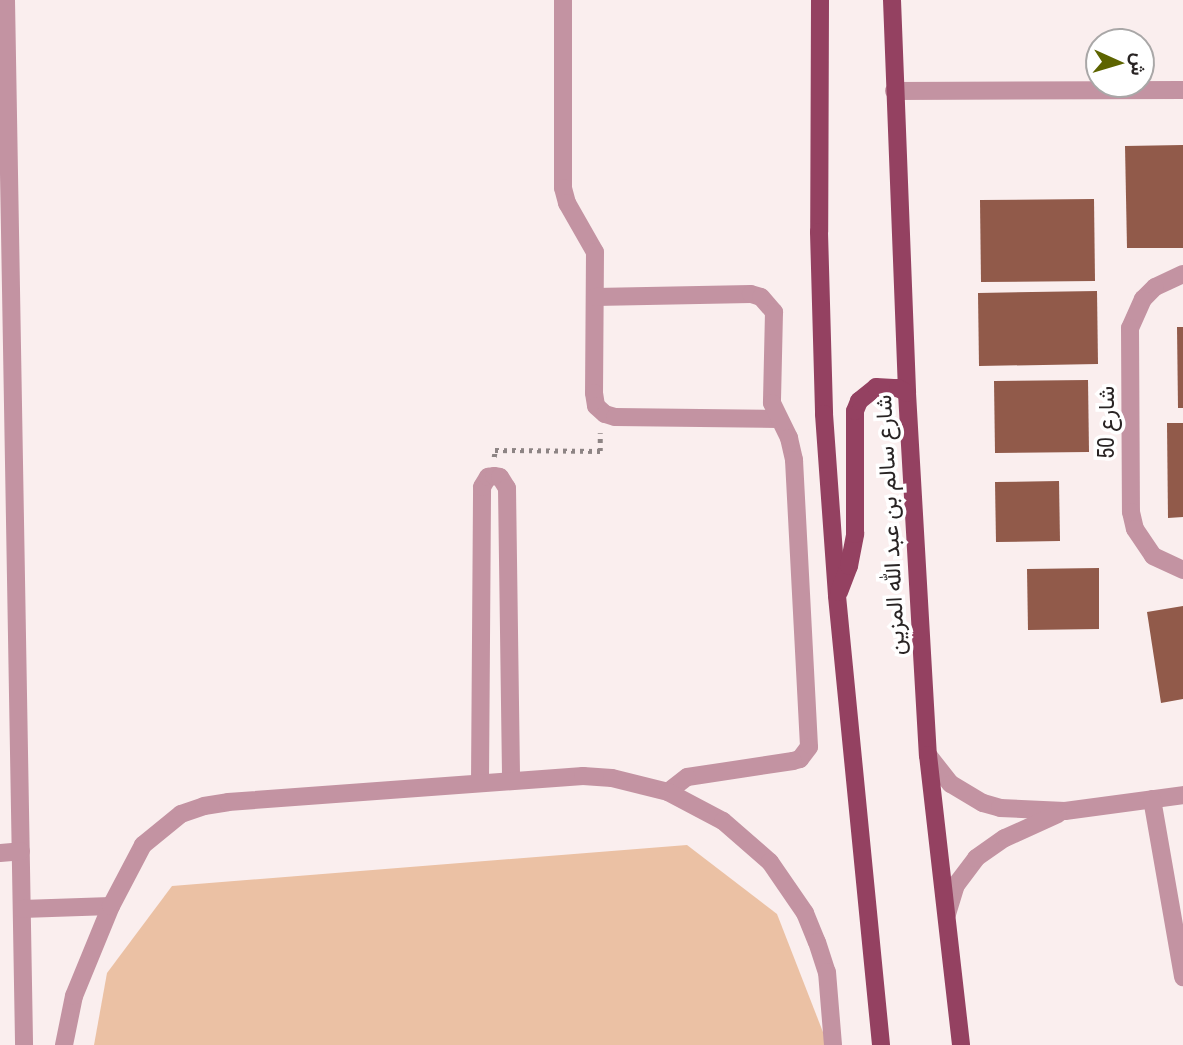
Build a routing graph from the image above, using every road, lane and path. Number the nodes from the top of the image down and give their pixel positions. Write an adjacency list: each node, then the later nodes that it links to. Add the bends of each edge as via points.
1 (6, 0): 5 (street)
2 (563, 0): 9 (street, via 563,188 595,252)
3 (820, 0): 17 (main road, via 821,324)
4 (892, 0): 7 (main road, شارع سالم بن عبد الله المزين)
5 (4, 80): 10 (street)
6 (1183, 90): 7 (street)
7 (894, 91): 11 (main road, شارع سالم بن عبد الله المزين)
8 (1183, 274): 16 (street, شارع 50, via 1155,287 1135,312 1130,328 1133,520 1142,544 1153,556)
9 (595, 297): 12 (street, via 594,393); 13 (street, via 761,297 774,312 772,394)
10 (6, 388): 15 (street)
11 (907, 393): 17 (main road, via 876,387 859,401 855,411 855,534); 18 (main road, شارع سالم بن عبد الله المزين)
12 (601, 411): 13 (street, via 615,417); 14 (path, via 600,451 495,450)
13 (778, 419): 21 (street, via 794,460 809,747 793,761 687,776)
14 (494, 476): 19 (street, via 507,488); 20 (street, via 482,487)
15 (7, 539): 25 (street)
16 (1183, 570)
17 (837, 596): 34 (main road)
18 (928, 755): 24 (street, via 951,784 983,803); 29 (main road, شارع سالم بن عبد الله المزين)
19 (511, 781): 20 (street); 21 (street, via 602,778)
20 (480, 783): 27 (street, via 204,806 181,814 143,845)
21 (668, 792): 33 (street, via 748,840 789,887 805,914 827,972)
22 (1183, 795): 23 (street)
23 (1153, 799): 24 (street); 30 (street)
24 (1065, 811): 29 (street, via 1004,838 976,858 956,885)
25 (21, 851): 26 (street); 28 (street)
26 (0, 853)
27 (111, 906): 28 (street); 32 (street, via 74,996)
28 (22, 909): 31 (street)
29 (946, 918): 35 (main road, شارع سالم بن عبد الله المزين)
30 (1183, 977)
31 (24, 1045)
32 (64, 1045)
33 (833, 1045)
34 (881, 1045)
35 (961, 1045)

